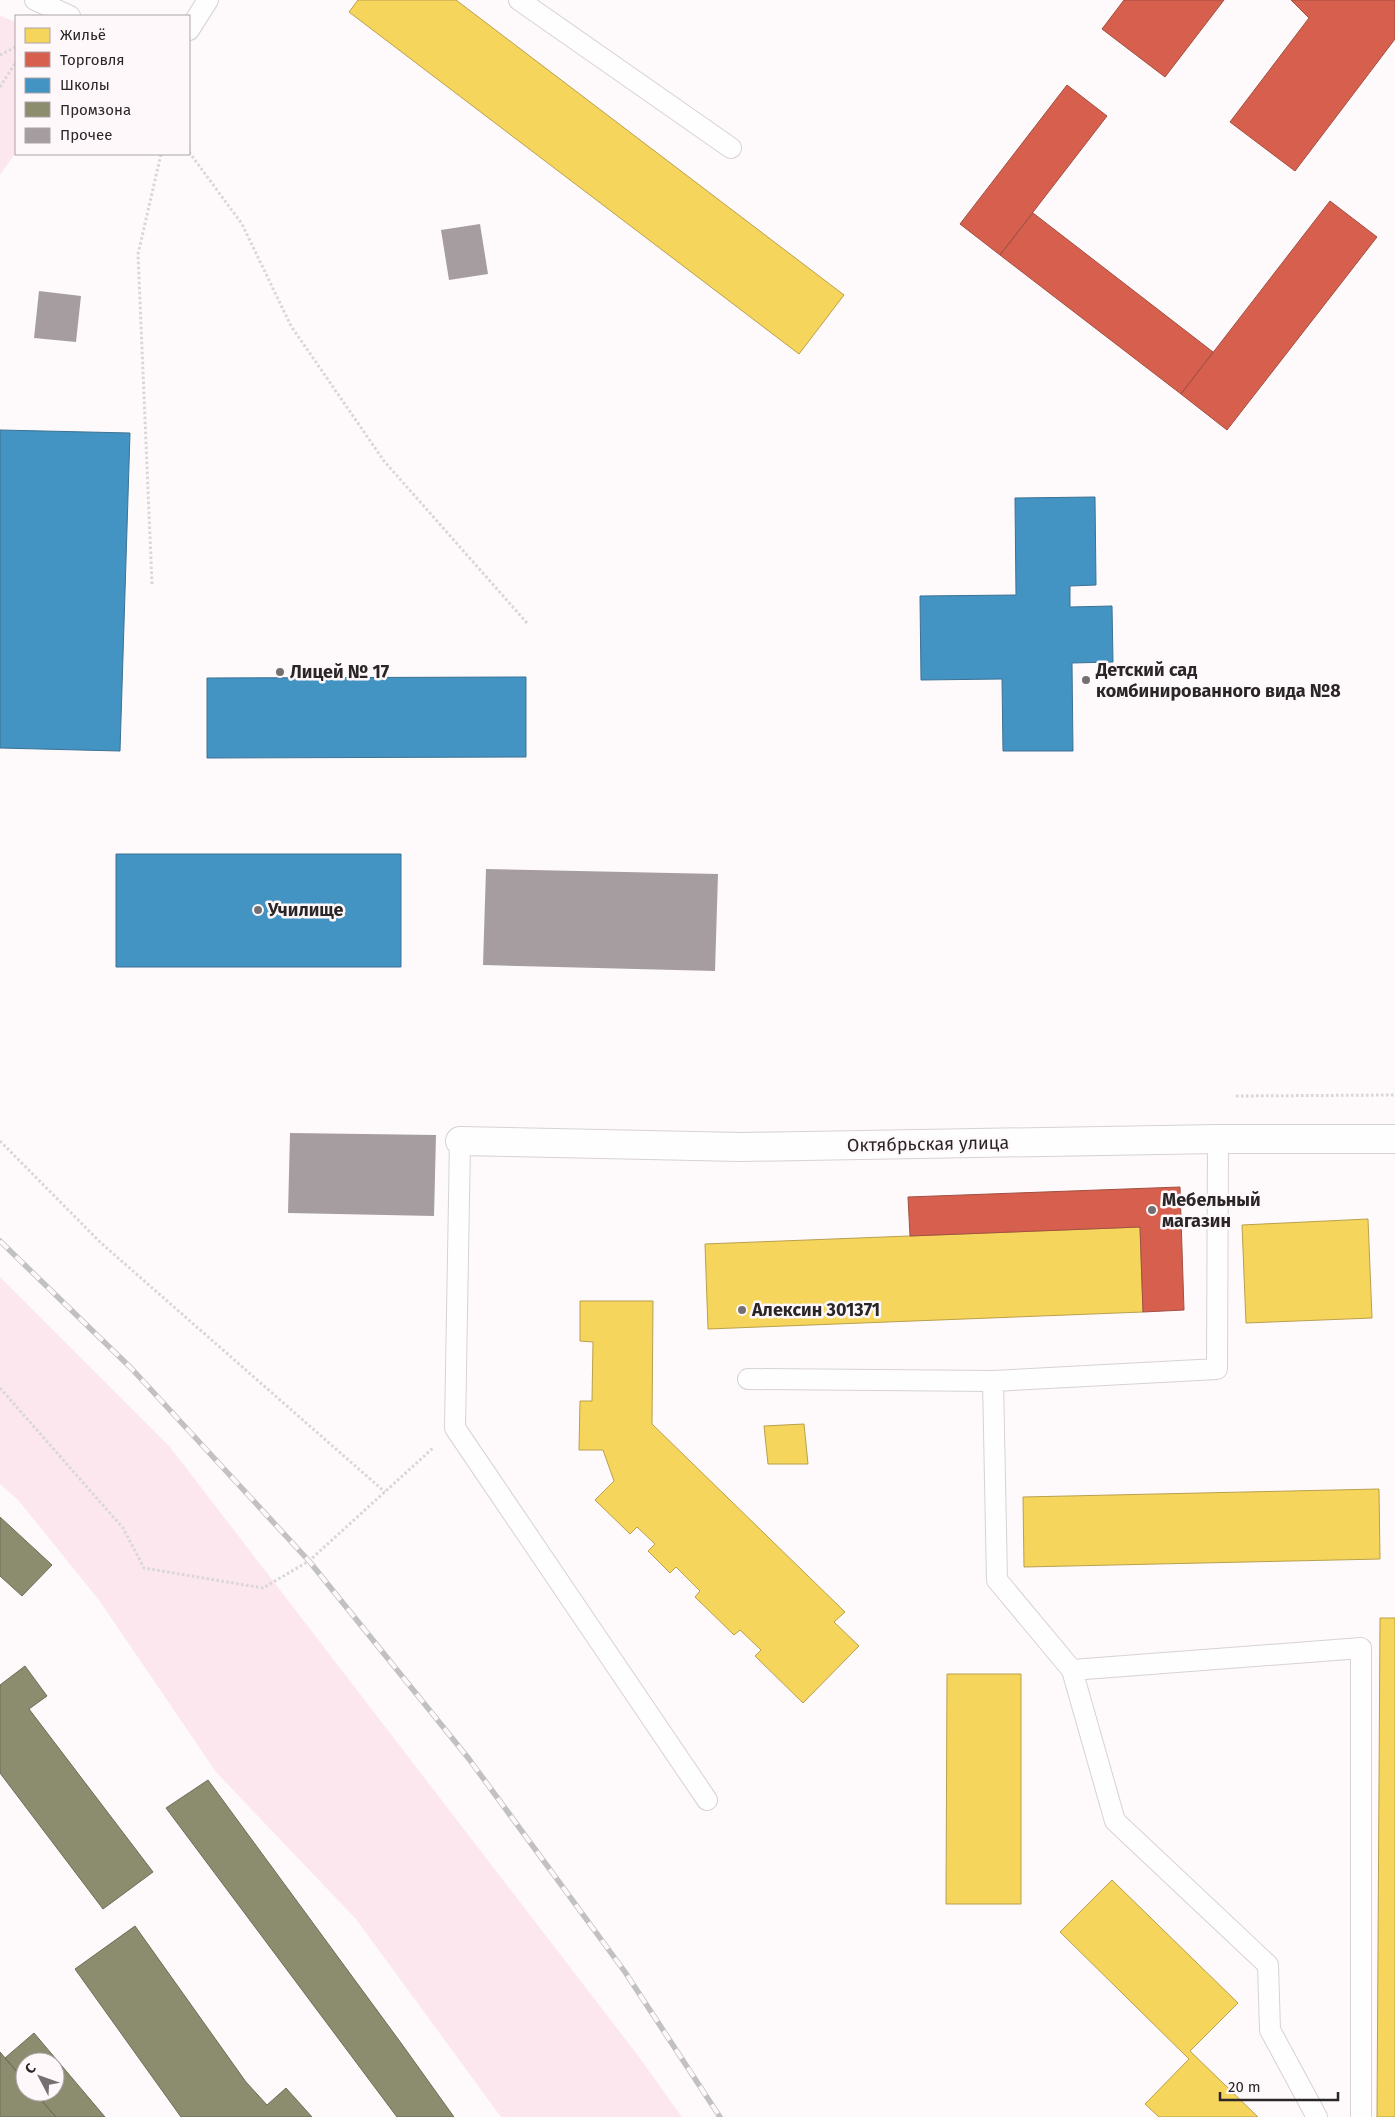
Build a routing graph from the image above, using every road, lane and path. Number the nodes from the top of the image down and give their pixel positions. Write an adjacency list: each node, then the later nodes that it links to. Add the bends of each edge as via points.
1 (35, 0): 4 (lane)
2 (208, 0): 5 (lane)
3 (519, 0): 10 (lane)
4 (68, 15)
5 (190, 28)
6 (15, 47): 7 (path)
7 (0, 55)
8 (15, 64): 9 (path)
9 (0, 87)
10 (731, 148)
11 (190, 153): 14 (path, via 242,224 291,326 384,461)
12 (161, 155): 13 (path, via 138,254)
13 (152, 584)
14 (527, 623)
15 (1395, 1095): 16 (path)
16 (1236, 1096)
17 (1218, 1139): 18 (street, Октябрьская улица); 20 (street, Октябрьская улица, via 740,1147); 22 (lane, via 1217,1369)
18 (1395, 1139)
19 (0, 1141): 25 (path, via 100,1243)
20 (460, 1141): 24 (lane)
21 (748, 1379): 22 (lane)
22 (993, 1380): 26 (lane, via 997,1580)
23 (0, 1388): 25 (path, via 123,1528 144,1568 263,1588 309,1561)
24 (455, 1428): 25 (path); 27 (lane)
25 (385, 1492)
26 (1072, 1670): 28 (lane, via 1116,1821 1268,1965 1270,2030); 29 (lane, via 1361,1648)
27 (707, 1800)
28 (1317, 2117)
29 (1361, 2117)

